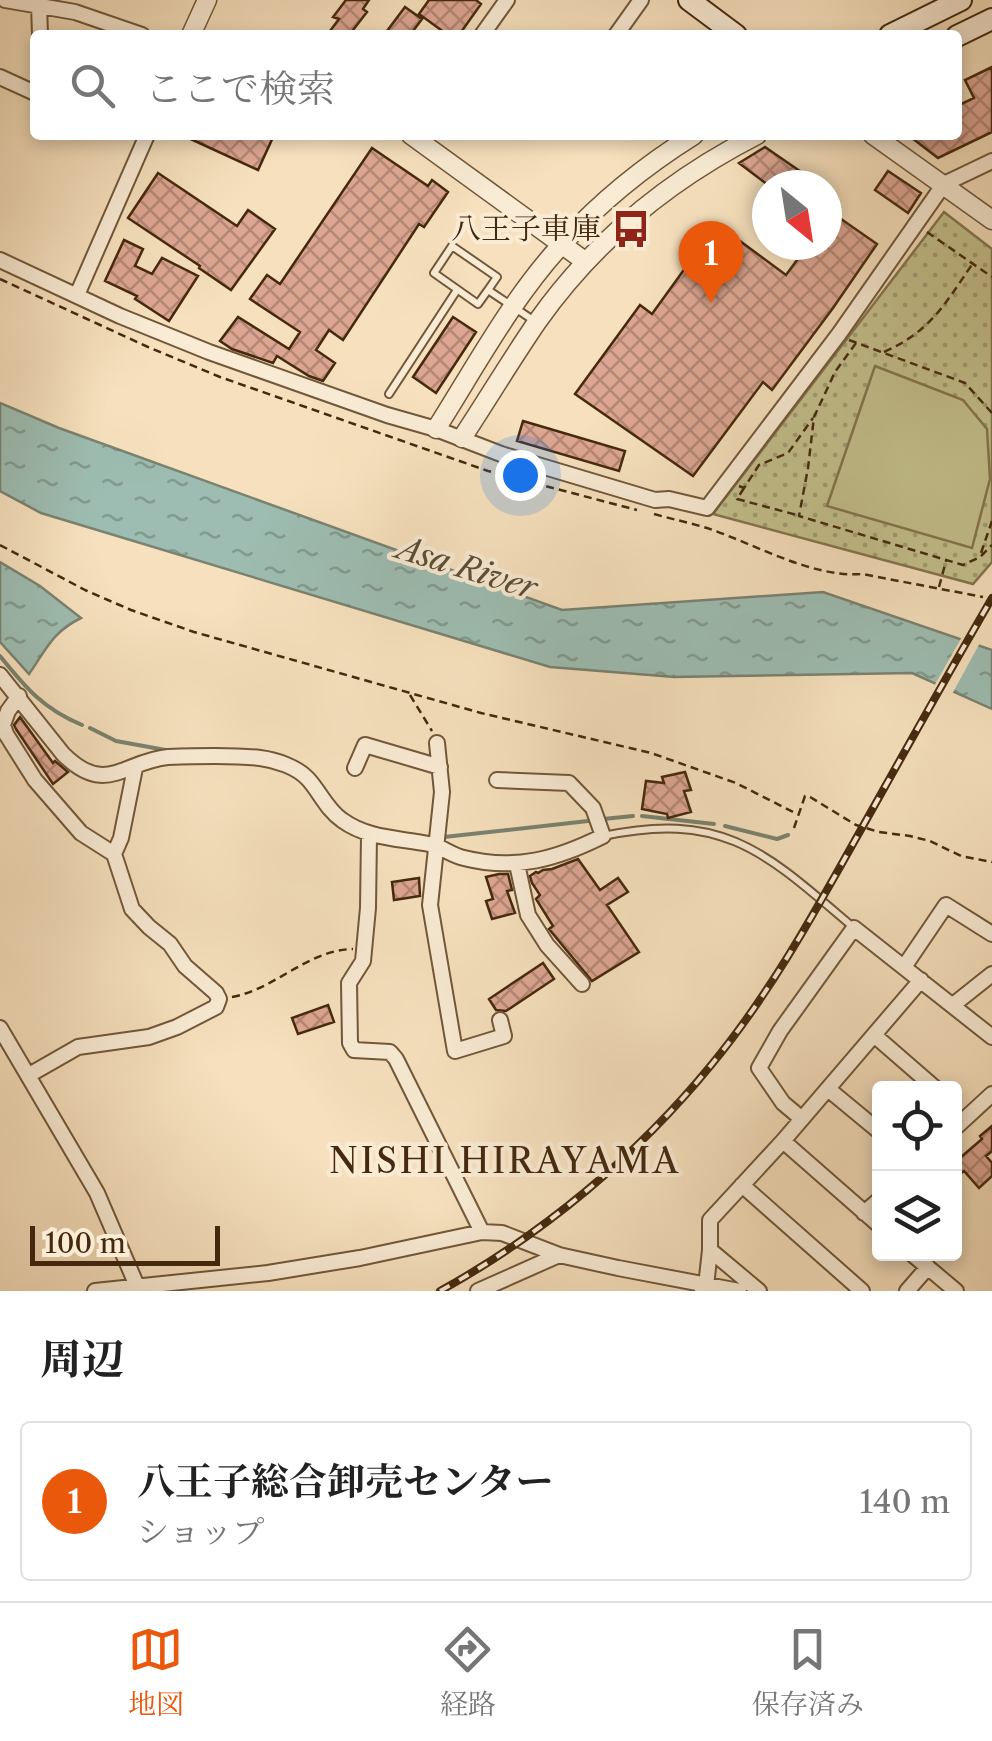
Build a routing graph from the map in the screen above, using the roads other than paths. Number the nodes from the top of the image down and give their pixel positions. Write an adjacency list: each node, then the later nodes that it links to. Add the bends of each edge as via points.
1 (5, 0): 7 (street)
2 (207, 0): 11 (street)
3 (641, 0): 13 (street)
4 (688, 0): 14 (main road)
5 (961, 0): 15 (main road)
6 (502, 2): 12 (street)
7 (38, 5): 9 (street); 10 (street)
8 (992, 18): 16 (main road)
9 (40, 30)
10 (127, 30)
11 (192, 30)
12 (485, 30)
13 (620, 30)
14 (729, 30)
15 (900, 30)
16 (962, 33)
17 (0, 77): 18 (street)
18 (30, 91)
19 (140, 140): 34 (street)
20 (418, 140): 29 (street)
21 (686, 140): 24 (street)
22 (747, 140): 26 (street)
23 (880, 140): 27 (street)
24 (655, 159): 26 (street); 29 (street)
25 (992, 161): 27 (street)
26 (673, 184): 31 (street)
27 (944, 184): 28 (street); 39 (street, via 706,508 655,500)
28 (992, 220)
29 (562, 243): 31 (street); 35 (street)
30 (0, 260): 34 (street)
31 (586, 262): 36 (street)
32 (457, 290): 33 (lane, via 478,304); 33 (lane, via 434,274 452,246 497,277); 37 (lane)
33 (488, 290): 35 (lane)
34 (78, 295): 38 (street, via 209,352)
35 (514, 306): 36 (lane); 38 (street)
36 (537, 322): 39 (street)
37 (388, 394)
38 (436, 429): 39 (street)
39 (462, 438)
40 (0, 676): 41 (street)
41 (18, 696): 43 (street, via 73,764 100,775); 50 (street, via 3,725 6,734 80,833)
42 (438, 743): 45 (street)
43 (135, 768): 47 (street, via 164,757 282,764 306,776 340,819); 50 (street)
44 (355, 768): 45 (street, via 365,745)
45 (440, 768): 49 (street)
46 (496, 780): 48 (street, via 569,783 592,808)
47 (369, 835): 49 (street); 77 (street, via 363,961 349,984 350,1042 354,1050 396,1058)
48 (603, 836): 51 (street); 52 (lane, via 666,827 724,836 769,858)
49 (435, 844): 51 (street, via 464,858); 59 (street, via 430,906 456,1051 504,1036)
50 (114, 854): 63 (street, via 132,909 219,999 178,1027 78,1047)
51 (517, 864): 57 (street, via 528,915)
52 (854, 928): 54 (street); 69 (street, via 759,1068)
53 (992, 934): 54 (street, via 946,904)
54 (904, 967): 56 (street)
55 (992, 974): 58 (street)
56 (921, 980): 58 (street); 61 (street)
57 (582, 984)
58 (953, 1005): 62 (street)
59 (500, 1020)
60 (0, 1028): 63 (street)
61 (874, 1035): 64 (street); 65 (street)
62 (992, 1037)
63 (29, 1075): 82 (street, via 97,1193)
64 (927, 1081)
65 (828, 1089): 69 (street); 71 (street)
66 (992, 1094): 68 (street)
67 (962, 1112): 68 (street)
68 (968, 1117): 70 (street)
69 (802, 1119): 72 (street)
70 (962, 1122)
71 (872, 1125)
72 (783, 1142): 73 (street); 75 (street)
73 (742, 1185): 78 (street, via 710,1220); 88 (street)
74 (872, 1206): 75 (street)
75 (864, 1213): 76 (street)
76 (872, 1220)
77 (482, 1232): 79 (street); 82 (street, via 286,1270)
78 (710, 1250): 83 (street); 87 (street)
79 (558, 1255): 83 (street); 85 (street)
80 (921, 1261): 81 (street)
81 (928, 1267): 89 (street); 90 (street)
82 (137, 1286): 84 (street)
83 (705, 1288): 86 (street)
84 (95, 1291)
85 (478, 1291)
86 (740, 1291)
87 (759, 1291)
88 (862, 1291)
89 (906, 1291)
90 (956, 1291)

